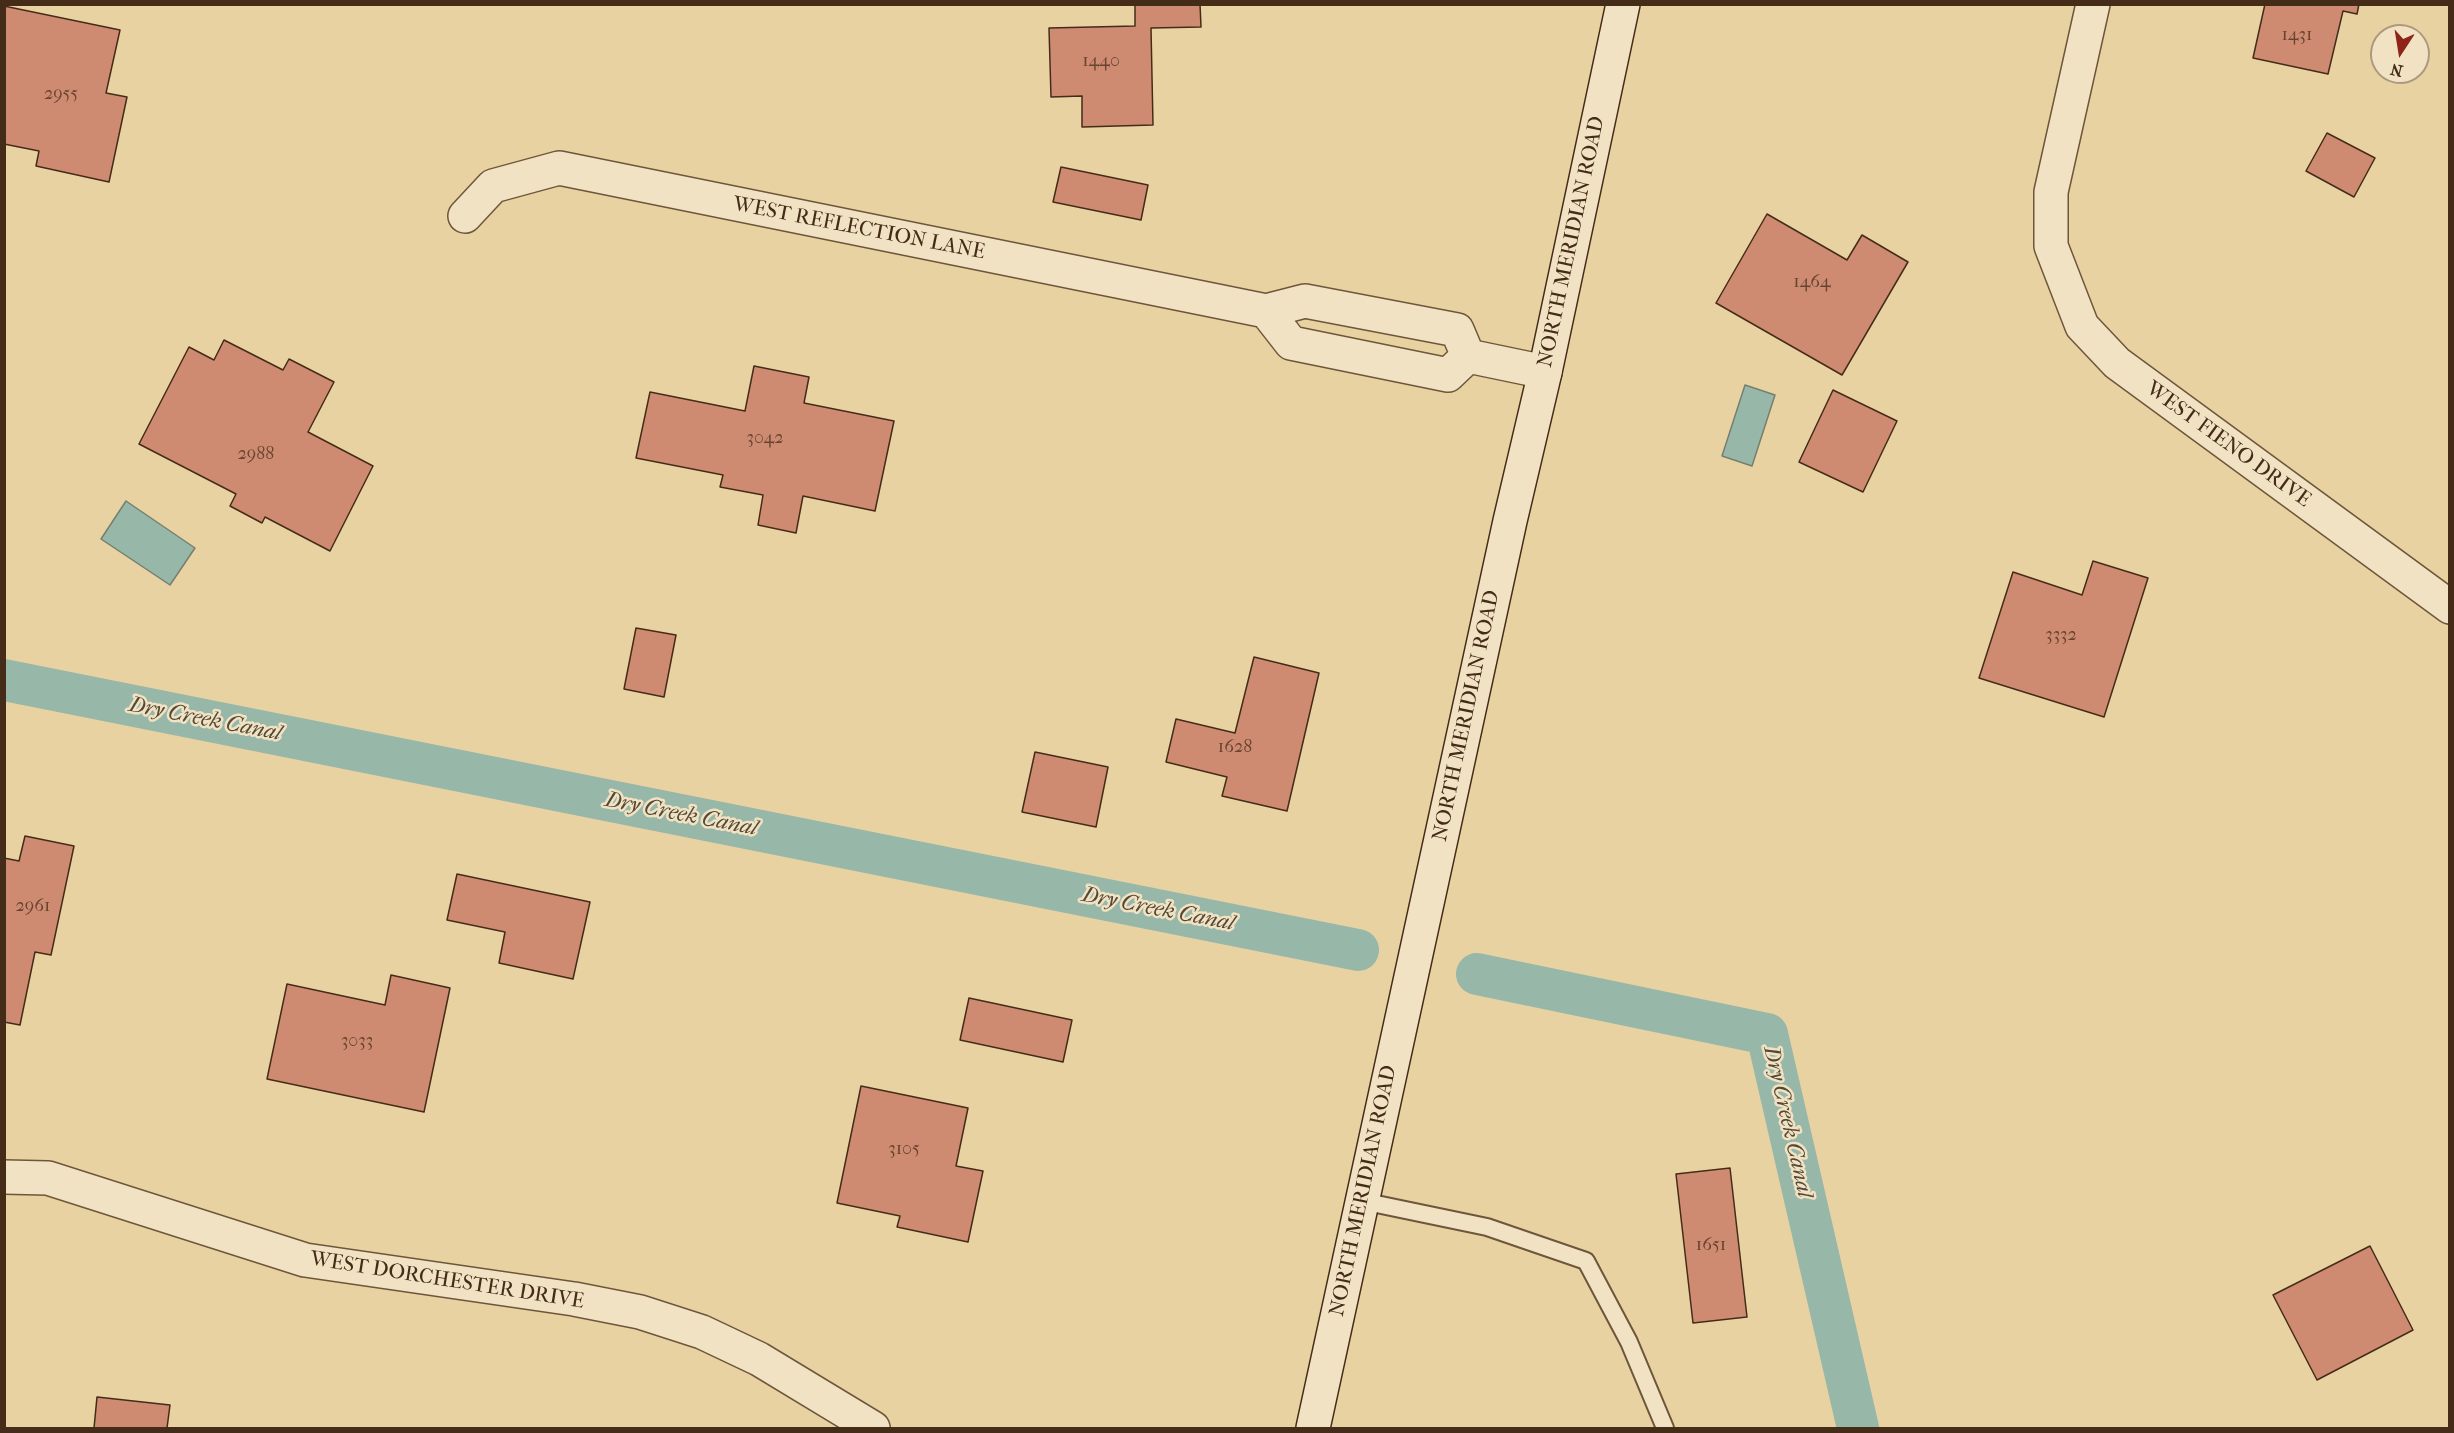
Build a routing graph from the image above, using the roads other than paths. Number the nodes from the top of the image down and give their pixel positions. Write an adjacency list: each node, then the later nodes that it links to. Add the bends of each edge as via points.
1 (1623, 4): 6 (street, NORTH MERIDIAN ROAD)
2 (2093, 4): 7 (street, WEST FIENO DRIVE, via 2051,192 2051,246 2082,326 2117,363)
3 (465, 216): 4 (street, WEST REFLECTION LANE, via 493,186 559,168)
4 (1266, 311): 5 (street, WEST REFLECTION LANE, via 1305,301 1457,330); 5 (street, via 1291,343 1448,375)
5 (1468, 356): 6 (street)
6 (1545, 372): 9 (street, NORTH MERIDIAN ROAD)
7 (2450, 607)
8 (4, 1177): 10 (street, WEST DORCHESTER DRIVE, via 48,1178 305,1260 640,1312 702,1332 759,1359)
9 (1362, 1201): 11 (street, NORTH MERIDIAN ROAD); 12 (lane, via 1487,1227 1586,1261 1629,1342)
10 (873, 1428)
11 (1313, 1428)
12 (1665, 1428)

